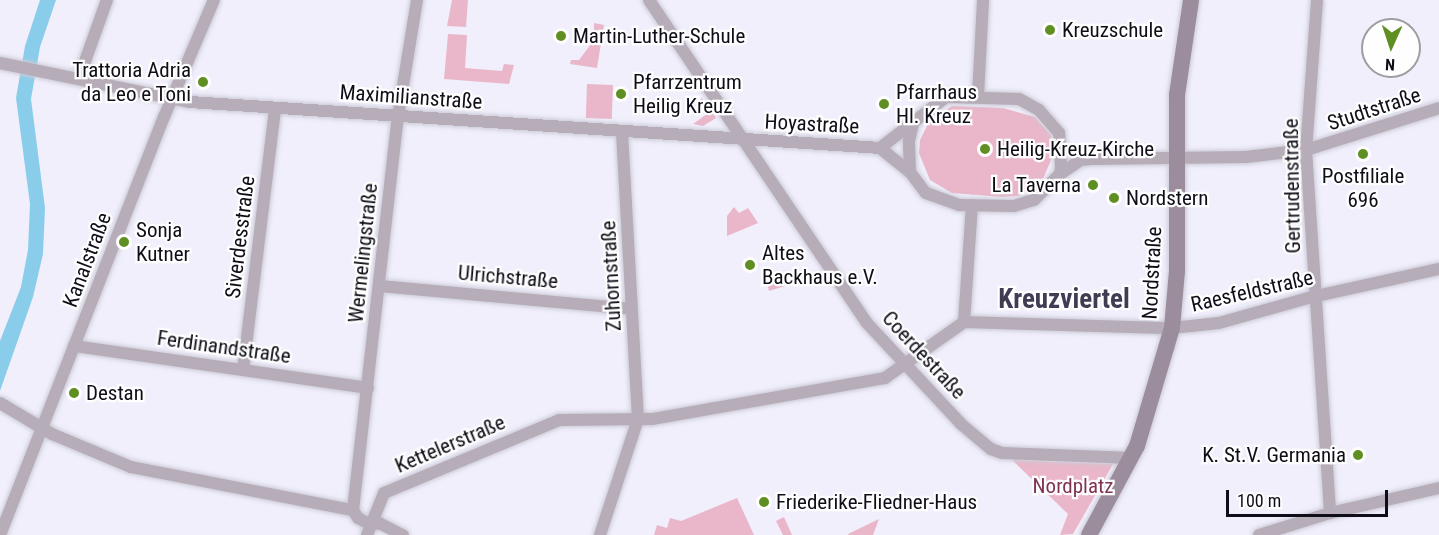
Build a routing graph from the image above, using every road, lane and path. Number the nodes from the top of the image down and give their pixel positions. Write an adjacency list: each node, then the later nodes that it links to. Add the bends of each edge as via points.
1 (107, 0): 9 (street)
2 (214, 0): 11 (street, Kanalstraße)
3 (417, 0): 14 (street, Wermelingstraße)
4 (650, 0): 17 (street, Coerdestraße)
5 (982, 0): 10 (street)
6 (1191, 0): 20 (street, Nordstraße, via 1177,95)
7 (1317, 1): 19 (street, Gertrudenstraße)
8 (0, 63): 9 (street, Maximilianstraße)
9 (79, 78): 11 (street, Maximilianstraße)
10 (978, 96): 15 (street, Hoyastraße, via 946,97); 22 (street, Hoyastraße, via 1019,99 1039,110 1059,133)
11 (173, 99): 13 (street, Maximilianstraße); 30 (street, Kanalstraße)
12 (1439, 108): 19 (street, Studtstraße)
13 (275, 110): 14 (street, Maximilianstraße); 32 (street, Siverdesstraße)
14 (398, 116): 16 (street, Maximilianstraße); 25 (street, Wermelingstraße)
15 (914, 120): 18 (street, Hoyastraße); 21 (street, via 909,141)
16 (622, 132): 17 (street, Maximilianstraße); 27 (street, Zuhornstraße)
17 (742, 140): 18 (street, Hoyastraße); 31 (street, Coerdestraße, via 866,322)
18 (880, 148): 21 (street, Hoyastraße)
19 (1306, 150): 20 (street, Studtstraße); 26 (street, Gertrudenstraße)
20 (1178, 160): 22 (street, Hoyastraße, via 1081,160); 29 (street, Nordstraße)
21 (910, 172): 23 (street, Hoyastraße, via 926,193 941,202)
22 (1060, 174): 23 (street, Hoyastraße, via 1034,200 1022,204)
23 (972, 205): 28 (street)
24 (1439, 268): 26 (street, Raesfeldstraße)
25 (380, 286): 27 (street, Ulrichstraße); 33 (street, Wermelingstraße)
26 (1316, 296): 29 (street, Raesfeldstraße, via 1218,323); 40 (street, Gertrudenstraße)
27 (631, 309): 35 (street, Zuhornstraße)
28 (964, 322): 29 (street, Raesfeldstraße); 31 (street)
29 (1172, 328): 37 (street, Nordstraße, via 1147,418)
30 (74, 346): 32 (street, Ferdinandstraße); 36 (street, Kanalstraße)
31 (906, 364): 35 (street, Kettelerstraße, via 885,378); 37 (street, Coerdestraße, via 991,449 1004,453)
32 (243, 370): 33 (street, Ferdinandstraße)
33 (368, 388): 39 (street, Wermelingstraße)
34 (1, 403): 36 (street)
35 (638, 419): 41 (street, Kettelerstraße, via 559,420 384,493); 45 (street)
36 (42, 427): 39 (street, via 131,467 187,481); 43 (street, Kanalstraße)
37 (1131, 459): 42 (street, Nordstraße)
38 (1439, 488): 40 (street)
39 (354, 510): 41 (street)
40 (1330, 513): 46 (street)
41 (369, 530): 44 (street, via 379,523)
42 (1090, 534)
43 (0, 535)
44 (403, 535)
45 (600, 535)
46 (1259, 535)

